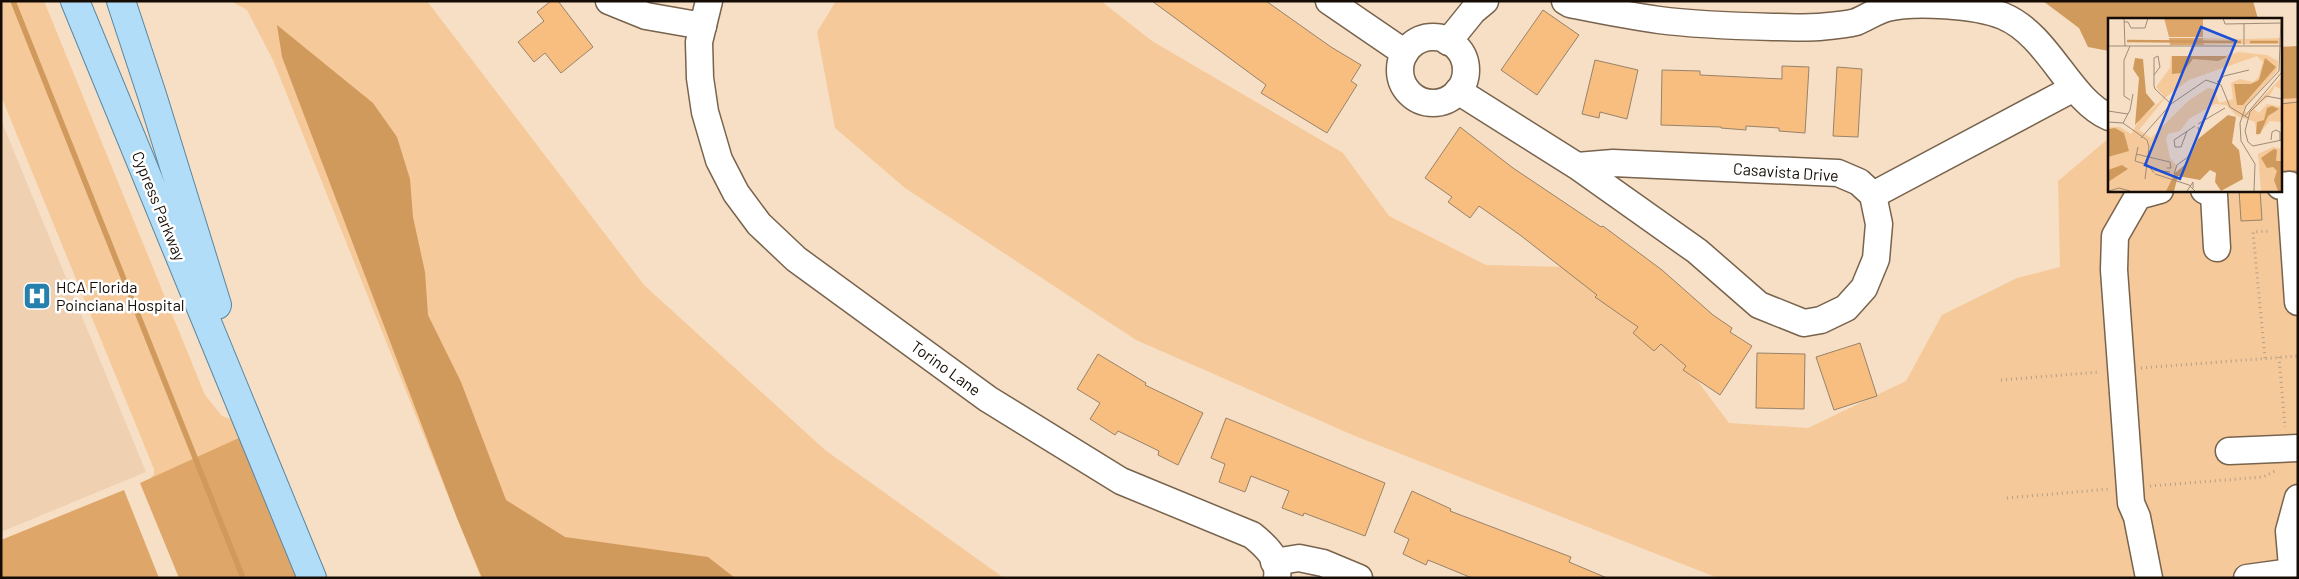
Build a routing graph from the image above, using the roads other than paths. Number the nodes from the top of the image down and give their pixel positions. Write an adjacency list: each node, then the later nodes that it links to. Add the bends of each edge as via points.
1 (75, 1): 24 (main road, Cypress Parkway)
2 (121, 1): 24 (main road, Cypress Parkway, via 215,300)
3 (609, 1): 8 (street, via 646,16)
4 (709, 1): 8 (street, Torino Lane)
5 (1329, 1): 10 (street)
6 (1485, 1): 9 (street)
7 (1564, 1): 11 (street, via 1660,20 1734,26 1817,27 1855,22 1888,8 1911,6 1977,9 2004,16 2024,30 2050,55)
8 (703, 26): 25 (street, Torino Lane, via 699,42 705,112 719,160 736,193 759,224 796,259 988,399 1121,481 1252,536 1269,549)
9 (1448, 42): 10 (street, via 1432,37 1422,39); 12 (street, via 1460,51 1464,61 1464,82)
10 (1405, 52): 12 (street, via 1400,74 1409,94 1429,103 1450,99)
11 (2074, 88): 13 (street, via 2101,114); 18 (street)
12 (1458, 91): 14 (street)
13 (2108, 116)
14 (1577, 166): 18 (street, Casavista Drive, via 1613,162 1838,173 1859,182); 18 (street, via 1697,251 1759,306 1804,323 1821,320 1846,308 1864,288 1876,258 1879,224)
15 (2282, 186): 20 (street, via 2290,185)
16 (2156, 191): 29 (street, via 2138,196 2126,214 2115,236 2114,270 2131,503 2137,517)
17 (2217, 192): 19 (street)
18 (1874, 195)
19 (2217, 248)
20 (2298, 302)
21 (2292, 448): 22 (street)
22 (2229, 451)
23 (2298, 498): 26 (street, via 2289,531)
24 (300, 550): 27 (main road, Cypress Parkway)
25 (1276, 570): 28 (street, Torino Lane, via 1299,558 1323,563)
26 (2294, 573): 30 (street)
27 (312, 578)
28 (1360, 578)
29 (2149, 578)
30 (2247, 578)

